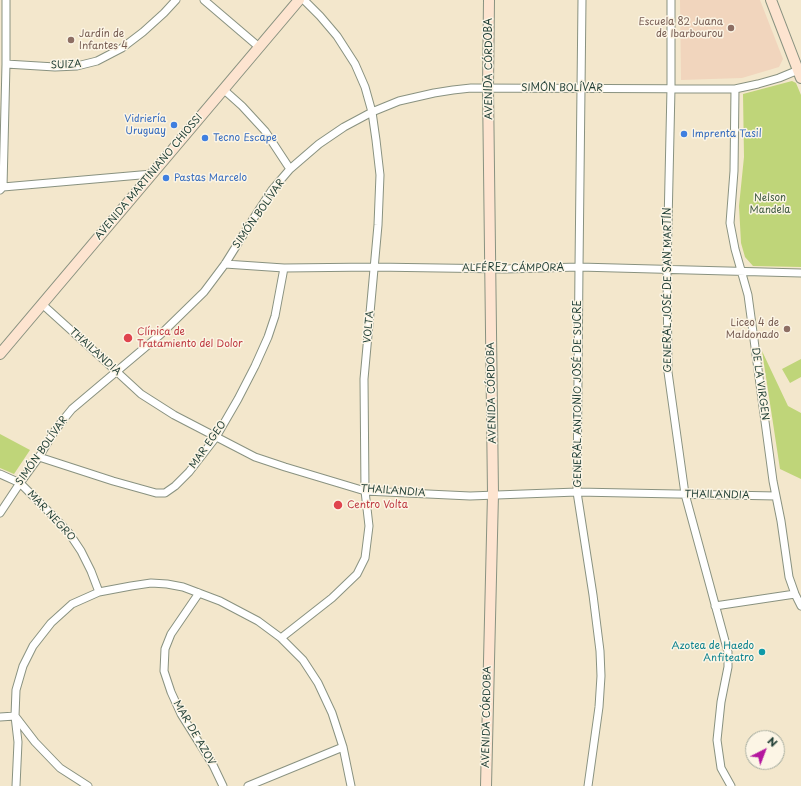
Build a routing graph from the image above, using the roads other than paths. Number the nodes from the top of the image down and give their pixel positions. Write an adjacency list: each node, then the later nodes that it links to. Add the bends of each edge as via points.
1 (6, 0): 11 (street)
2 (176, 0): 11 (street, SUIZA, via 143,32 122,48 97,61 78,66 55,67)
3 (204, 0): 10 (street)
4 (299, 0): 10 (street, AVENIDA MARTINIANO CHIOSSI)
5 (304, 0): 18 (street, VOLTA, via 337,36 355,64)
6 (489, 0): 13 (street, AVENIDA CÓRDOBA)
7 (582, 0): 14 (street, GENERAL ANTONIO JOSÉ DE SUCRE)
8 (671, 0): 15 (street, GENERAL JOSÉ DE SAN MARTÍN)
9 (771, 0): 12 (street)
10 (259, 46): 17 (street, AVENIDA MARTINIANO CHIOSSI)
11 (6, 64): 21 (street)
12 (800, 72): 16 (street, SIMÓN BOLÍVAR)
13 (488, 88): 14 (street, SIMÓN BOLÍVAR); 18 (street, SIMÓN BOLÍVAR, via 434,93 399,101); 26 (street, AVENIDA CÓRDOBA)
14 (581, 88): 15 (street, SIMÓN BOLÍVAR); 24 (street, GENERAL ANTONIO JOSÉ DE SUCRE)
15 (671, 88): 16 (street, SIMÓN BOLÍVAR); 27 (street, GENERAL JOSÉ DE SAN MARTÍN)
16 (735, 89): 28 (street, DE LA VIRGEN, via 734,171 730,223)
17 (223, 90): 19 (street, via 242,106); 20 (street, AVENIDA MARTINIANO CHIOSSI)
18 (372, 112): 19 (street, SIMÓN BOLÍVAR, via 319,144); 23 (street, VOLTA, via 380,175)
19 (290, 169): 22 (street, SIMÓN BOLÍVAR, via 272,190)
20 (152, 174): 21 (street); 30 (street, AVENIDA MARTINIANO CHIOSSI)
21 (2, 189)
22 (225, 264): 25 (street, ALFÉREZ CÁMPORA); 32 (street, SIMÓN BOLÍVAR, via 204,292 184,312)
23 (374, 267): 25 (street, ALFÉREZ CÁMPORA); 26 (street, ALFÉREZ CÁMPORA); 37 (street, VOLTA, via 364,379)
24 (579, 267): 26 (street, ALFÉREZ CÁMPORA); 27 (street, ALFÉREZ CÁMPORA); 38 (street, GENERAL ANTONIO JOSÉ DE SUCRE)
25 (284, 268): 33 (street, MAR EGEO, via 275,316 268,337 252,373)
26 (490, 268): 39 (street, AVENIDA CÓRDOBA)
27 (666, 270): 28 (street, ALFÉREZ CÁMPORA); 40 (street, GENERAL JOSÉ DE SAN MARTÍN, via 668,372)
28 (741, 272): 29 (street, ALFÉREZ CÁMPORA); 41 (street, DE LA VIRGEN, via 748,295)
29 (801, 273)
30 (42, 304): 31 (street, AVENIDA MARTINIANO CHIOSSI); 32 (street, THAILANDIA)
31 (0, 354)
32 (116, 371): 33 (street, THAILANDIA, via 148,398); 34 (street, SIMÓN BOLÍVAR, via 72,409)
33 (216, 437): 34 (street, MAR EGEO, via 189,472 165,493 156,493 113,481); 37 (street, THAILANDIA, via 255,457)
34 (39, 457): 36 (street, SIMÓN BOLÍVAR)
35 (0, 474): 36 (street, MAR NEGRO)
36 (20, 483): 42 (street, SIMÓN BOLÍVAR); 43 (street, MAR NEGRO, via 69,533 81,551)
37 (365, 491): 39 (street, THAILANDIA, via 470,496); 48 (street, VOLTA, via 369,526 364,558 357,574 332,598)
38 (577, 492): 39 (street, THAILANDIA); 40 (street, THAILANDIA); 58 (street, GENERAL ANTONIO JOSÉ DE SUCRE, via 594,602 601,676)
39 (493, 494): 57 (street, AVENIDA CÓRDOBA)
40 (684, 494): 41 (street, THAILANDIA); 46 (street, GENERAL JOSÉ DE SAN MARTÍN)
41 (776, 496): 45 (street, DE LA VIRGEN, via 789,577)
42 (0, 513)
43 (100, 592): 44 (street, via 131,586 167,584); 49 (street, via 72,604 51,623 33,646 16,690)
44 (199, 593): 48 (street, via 258,621); 54 (street, MAR DE AZOV, via 171,634 166,649 164,671 181,714)
45 (795, 594): 46 (street); 47 (street, DE LA VIRGEN)
46 (715, 606): 59 (street, GENERAL JOSÉ DE SAN MARTÍN, via 728,652 728,667 716,740 722,768)
47 (801, 606)
48 (281, 638): 51 (street, via 303,660 318,683 332,713)
49 (15, 716): 50 (street); 52 (street, via 18,742); 53 (street, via 60,768)
50 (0, 717)
51 (343, 747): 55 (street); 56 (street)
52 (16, 786)
53 (88, 786)
54 (223, 786)
55 (248, 786)
56 (351, 786)
57 (486, 786)
58 (588, 786)
59 (731, 786)

